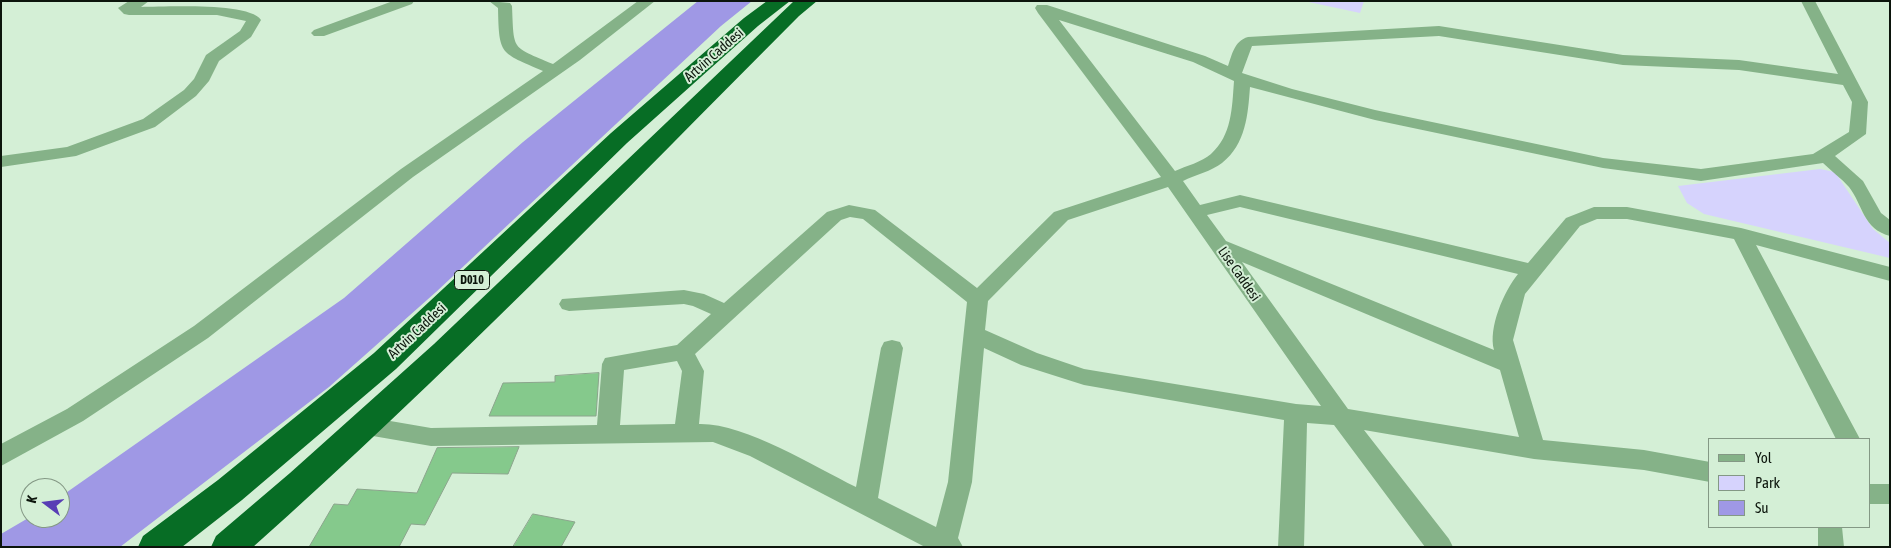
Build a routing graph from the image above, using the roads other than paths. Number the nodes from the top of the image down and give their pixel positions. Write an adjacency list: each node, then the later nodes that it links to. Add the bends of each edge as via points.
1 (142, 1): 14 (street, via 125,8 129,11 217,10 254,20 246,34 212,58 201,81 190,93 149,122 70,152)
2 (407, 1): 9 (street)
3 (648, 1): 10 (street)
4 (780, 1): 41 (highway, Artvin Caddesi / D010, via 619,138 385,360 230,490)
5 (807, 1): 31 (highway, Artvin Caddesi / D010, via 792,12 532,269)
6 (1808, 1): 12 (street)
7 (505, 3): 10 (street, via 506,42 514,52)
8 (1041, 6): 11 (street, via 1199,59); 15 (street, Lise Caddesi)
9 (319, 33)
10 (553, 70): 36 (street, via 407,174 201,332 75,415)
11 (1238, 77): 12 (street, via 1242,48 1248,42 1439,31 1623,60 1739,65); 13 (street, via 1286,94 1375,115 1603,163 1701,175 1818,159); 15 (street, via 1239,119 1232,139 1216,159)
12 (1850, 81): 13 (street, via 1860,102 1857,134)
13 (1824, 155): 17 (street, via 1857,184 1873,217)
14 (1, 162)
15 (1172, 179): 16 (street, Lise Caddesi); 22 (street, via 1061,216)
16 (1195, 212): 19 (street, Lise Caddesi); 20 (street, via 1240,201)
17 (1890, 230)
18 (1741, 234): 20 (street, via 1627,213 1594,213 1574,222); 21 (street); 34 (street)
19 (1218, 245): 28 (street); 30 (street, Lise Caddesi)
20 (1533, 271): 28 (street, via 1515,292 1502,340)
21 (1890, 274)
22 (978, 299): 24 (street, via 868,214 849,211 834,216); 25 (street)
23 (569, 304): 24 (street, via 684,298 697,299)
24 (727, 313): 27 (street)
25 (976, 335): 29 (street, via 1029,359 1084,376); 40 (street, via 960,482)
26 (892, 348): 38 (street)
27 (683, 352): 32 (street, via 693,371); 33 (street, via 613,364)
28 (1510, 365): 35 (street)
29 (1296, 413): 30 (street); 43 (street)
30 (1341, 417): 35 (street); 44 (street, Lise Caddesi)
31 (367, 426): 33 (street, via 432,437); 42 (highway, Artvin Caddesi / D010)
32 (686, 433): 33 (street); 38 (street, via 714,433 758,449)
33 (608, 434)
34 (1847, 438)
35 (1534, 450): 37 (street, via 1644,460)
36 (1, 456)
37 (1708, 472)
38 (865, 504): 40 (street)
39 (1830, 528): 45 (street)
40 (947, 545)
41 (154, 547)
42 (228, 547)
43 (1291, 547)
44 (1440, 547)
45 (1831, 547)

